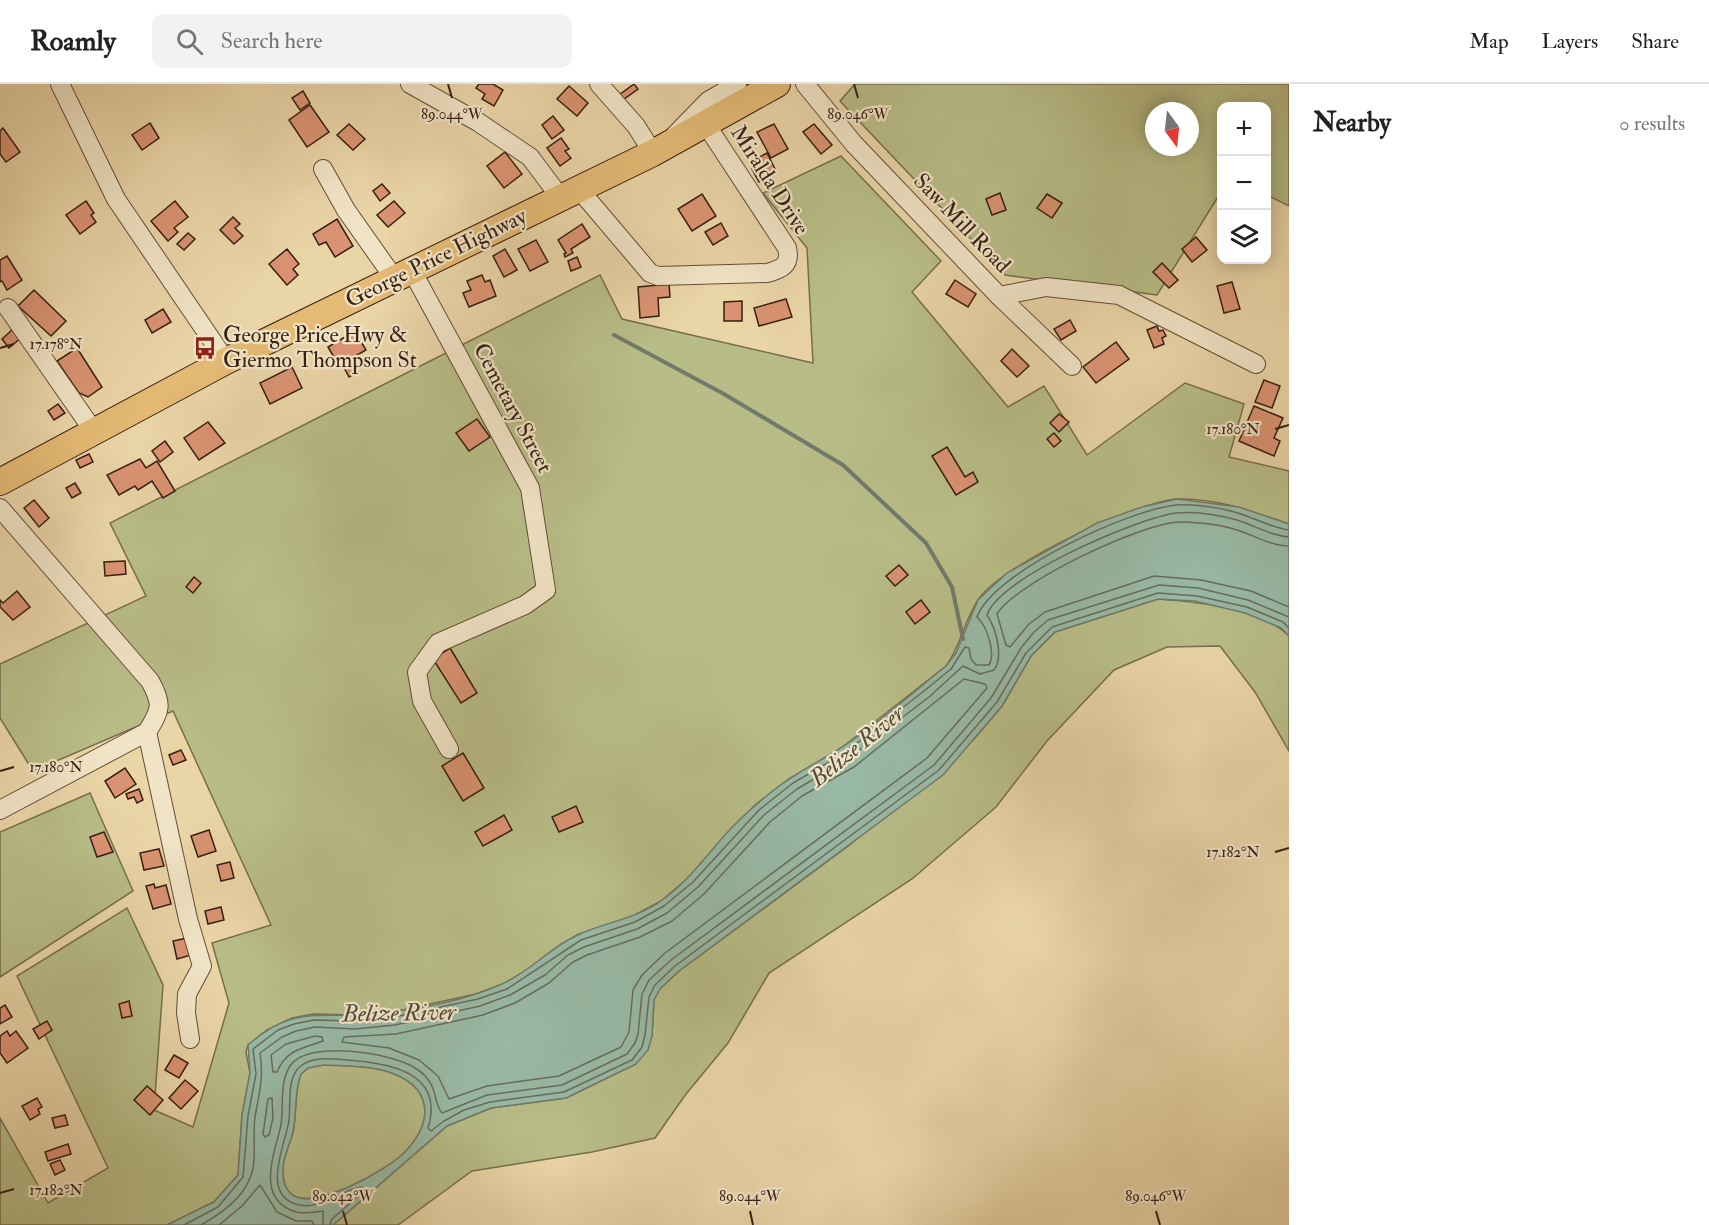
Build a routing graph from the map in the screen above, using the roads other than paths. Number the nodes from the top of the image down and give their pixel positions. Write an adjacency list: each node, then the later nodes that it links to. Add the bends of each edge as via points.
1 (60, 84): 14 (street, via 116,200)
2 (410, 84): 10 (street, via 530,157)
3 (599, 84): 8 (street)
4 (737, 84): 8 (street, via 708,101)
5 (777, 84): 7 (highway, George Price Highway)
6 (805, 84): 12 (street, Saw Mill Road, via 854,144)
7 (705, 123): 8 (highway, George Price Highway); 10 (street, Miralda Drive, via 787,248 786,265 779,270 658,276 650,273)
8 (659, 150): 10 (highway, George Price Highway)
9 (323, 169): 11 (street, via 346,210)
10 (569, 193): 11 (highway, George Price Highway)
11 (402, 274): 14 (highway, George Price Highway); 21 (street, Cemetary Street, via 530,488 544,569 546,590 525,605 438,643 417,672 422,701)
12 (999, 296): 15 (street, Saw Mill Road, via 1046,287 1119,295); 16 (street)
13 (8, 308): 17 (street)
14 (226, 361): 17 (highway, George Price Highway)
15 (1256, 364)
16 (1072, 366)
17 (95, 433): 18 (highway, George Price Highway)
18 (0, 482)
19 (0, 508): 20 (street, via 150,681 160,708)
20 (147, 732): 22 (street); 23 (street, via 188,920 202,966 187,994)
21 (449, 749)
22 (0, 810)
23 (190, 1039)

